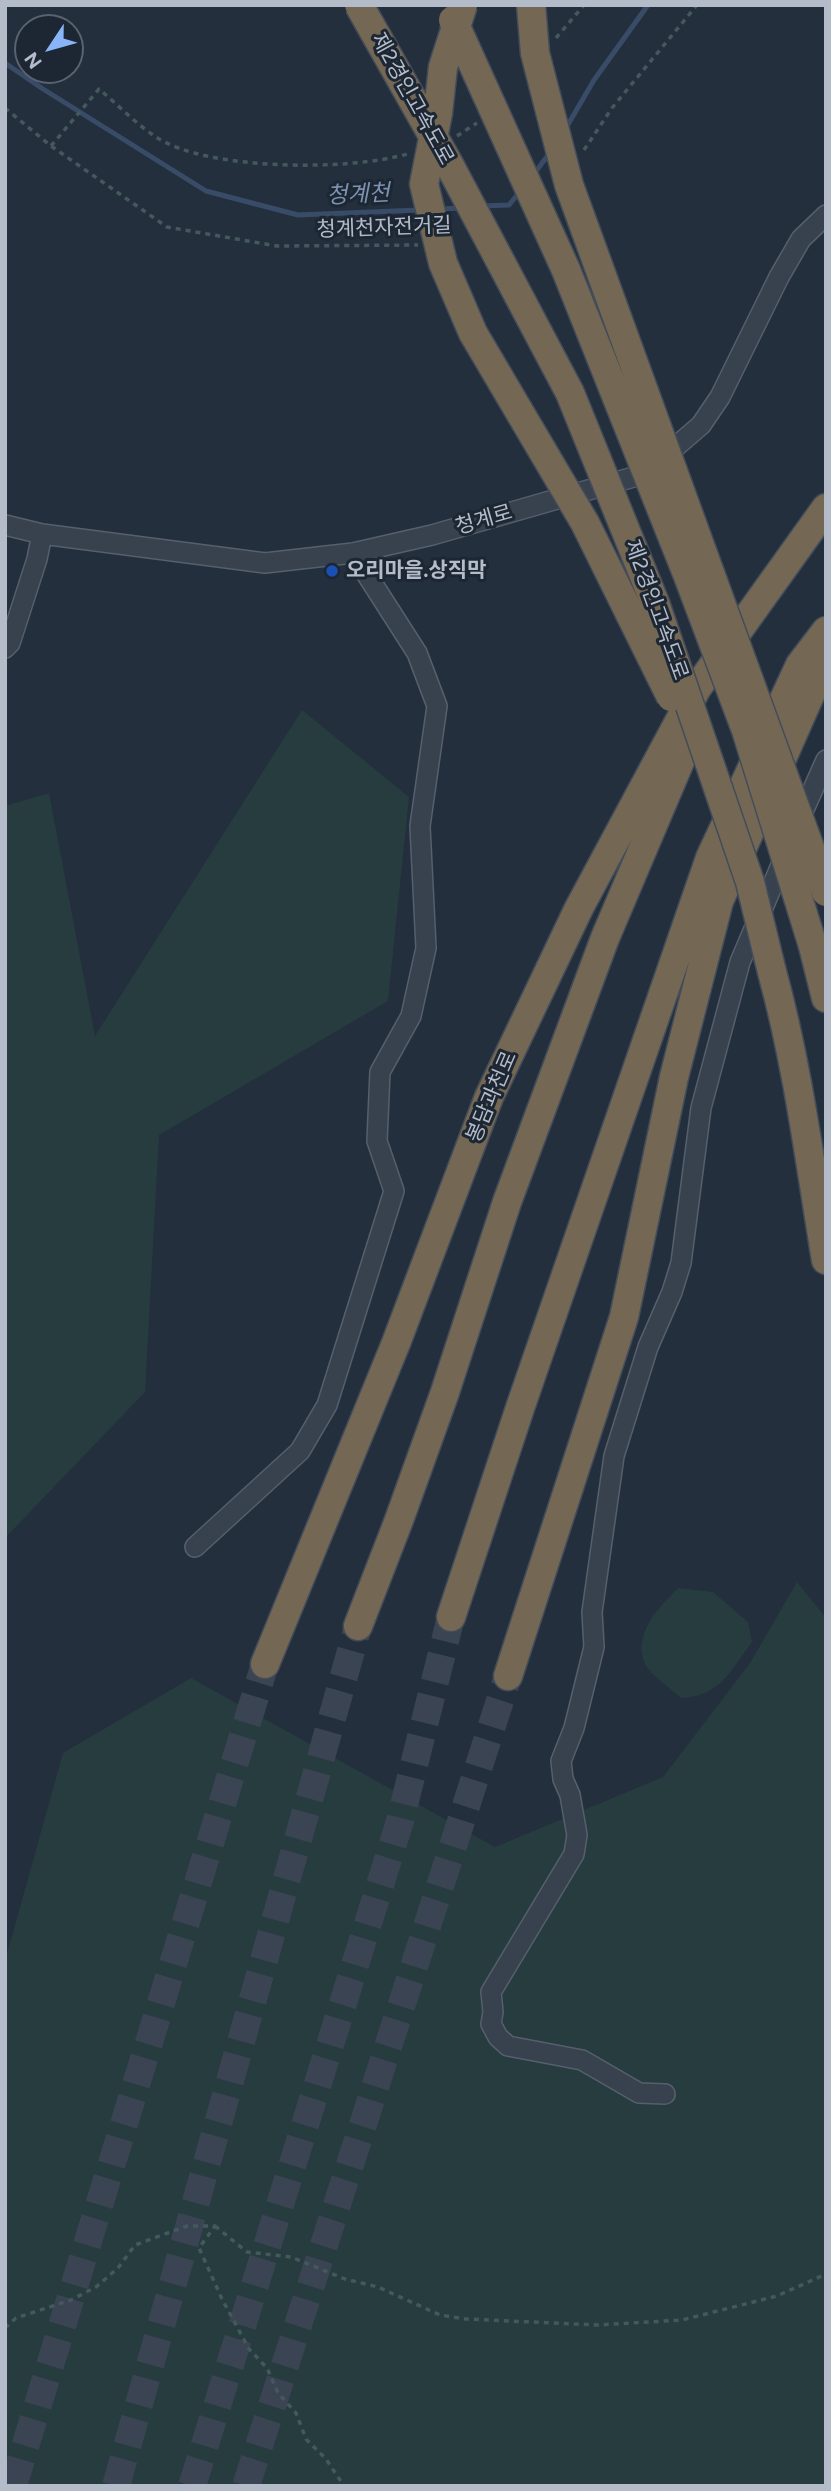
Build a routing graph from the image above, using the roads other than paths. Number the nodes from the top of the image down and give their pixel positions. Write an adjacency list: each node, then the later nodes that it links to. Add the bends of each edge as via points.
1 (359, 5): 16 (highway, 제2경인고속도로, bridge, via 570,393 655,603 750,882)
2 (447, 5): 17 (highway, 제2경인고속도로, bridge, via 566,270 688,576 746,730)
3 (463, 5): 16 (highway, bridge, via 443,67 424,184 443,263 473,333 585,523 667,687)
4 (531, 5): 15 (highway, bridge, via 535,53 569,186)
5 (826, 215): 9 (street, 청계로, via 801,239 701,425 644,474)
6 (826, 508): 10 (highway, 봉담과천로)
7 (5, 525): 8 (street, 청계로)
8 (42, 534): 9 (street, 청계로, via 265,563); 12 (street)
9 (353, 553): 19 (street, via 417,653 437,706 420,826 426,948 411,1016 380,1072 377,1142 394,1191 327,1405 300,1451)
10 (787, 564): 21 (highway, 봉담과천로, via 681,759 605,938 507,1202 400,1520); 22 (highway, 봉담과천로, via 697,688 579,908 489,1097 396,1343)
11 (826, 631): 20 (highway, via 800,665 710,858)
12 (5, 648)
13 (826, 659): 23 (highway, via 719,901 674,1077 624,1317)
14 (826, 760): 24 (street, via 740,962 701,1108 681,1263 648,1346 614,1456 592,1612 594,1647 575,1728 561,1761 578,1835 574,1854 491,1992 491,2024 508,2046 582,2060 639,2093)
15 (826, 892)
16 (772, 972): 18 (highway, 제2경인고속도로, via 796,1079)
17 (826, 998)
18 (826, 1260)
19 (195, 1547)
20 (451, 1617)
21 (358, 1626)
22 (265, 1664)
23 (508, 1676)
24 (664, 2094)

